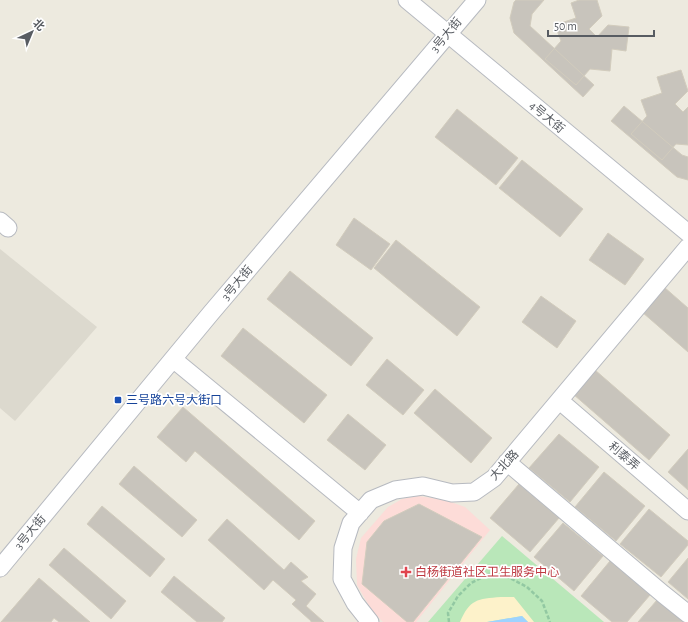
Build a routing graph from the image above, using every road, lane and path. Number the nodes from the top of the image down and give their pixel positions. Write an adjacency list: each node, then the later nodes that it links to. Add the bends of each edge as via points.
1 (407, 0): 3 (street, 4号大街)
2 (476, 0): 3 (street, 3号大街)
3 (447, 34): 4 (street, 4号大街); 6 (street, 3号大街)
4 (688, 234)
5 (688, 248): 7 (street, 大北路)
6 (173, 359): 10 (street); 11 (street, 3号大街)
7 (560, 400): 8 (street, 大北路); 9 (street, 利泰弄)
8 (507, 462): 10 (street, 大北路, via 494,478 474,492 452,493 423,486 395,490 371,500); 12 (street)
9 (688, 511)
10 (360, 513): 13 (street, 大北路, via 351,523 343,548 342,579 355,604)
11 (0, 568)
12 (688, 614)
13 (370, 622)
14 (449, 622): 15 (path, via 448,613 458,596 471,583 489,574 508,577 527,588 542,601)
15 (550, 622)

